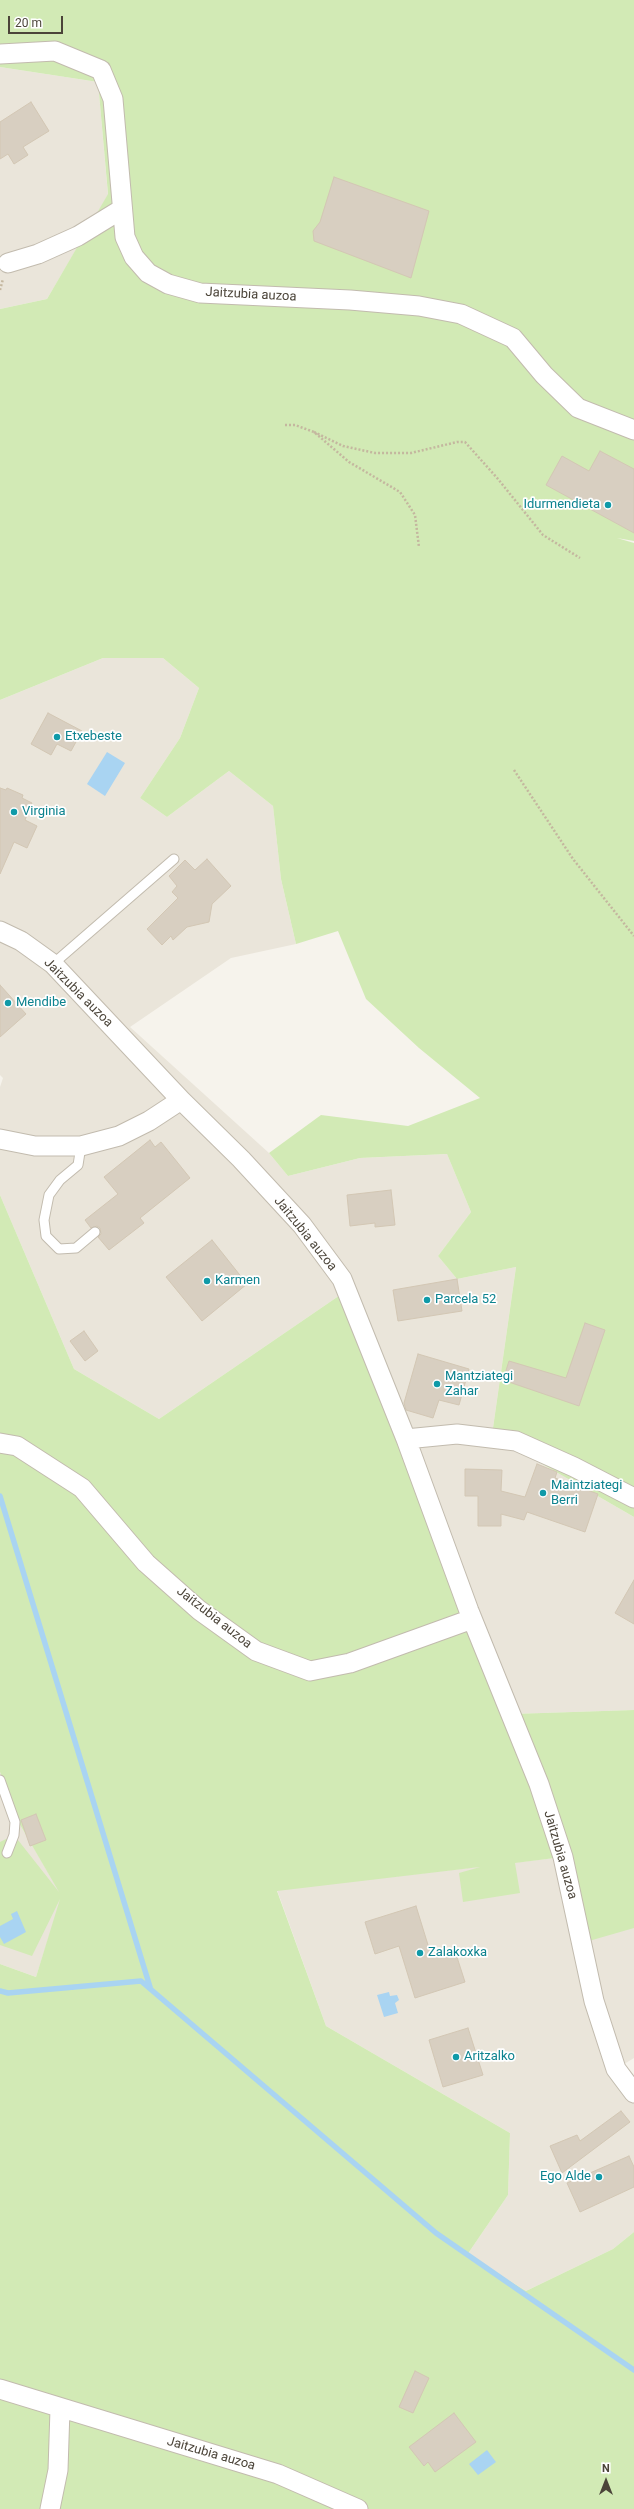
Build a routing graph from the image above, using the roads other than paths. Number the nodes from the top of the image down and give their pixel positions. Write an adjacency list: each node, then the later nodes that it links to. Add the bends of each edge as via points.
1 (0, 54): 2 (street, Jaitzubia auzoa, via 56,51 101,70 113,99)
2 (122, 209): 3 (street, via 78,236 38,254); 4 (street, Jaitzubia auzoa, via 125,237 134,256 148,272 168,284 200,294 381,302 461,314 513,338 544,375 578,408)
3 (8, 263)
4 (634, 430)
5 (174, 860): 7 (lane)
6 (0, 931): 7 (street, Jaitzubia auzoa, via 21,941)
7 (53, 964): 8 (street, Jaitzubia auzoa)
8 (181, 1100): 10 (street, via 149,1121 119,1136); 12 (street, Jaitzubia auzoa, via 241,1159 302,1225 342,1279)
9 (0, 1139): 10 (street, via 35,1146)
10 (81, 1146): 11 (lane, via 78,1165 60,1180 49,1195 44,1220 46,1236 59,1249 76,1248)
11 (95, 1232)
12 (406, 1439): 14 (street, via 457,1434 516,1442 574,1467); 15 (street, Jaitzubia auzoa)
13 (0, 1443): 15 (street, Jaitzubia auzoa, via 17,1446 82,1488 146,1563 200,1610 256,1651 310,1671 350,1663)
14 (634, 1498)
15 (472, 1619): 18 (street, Jaitzubia auzoa, via 539,1784 563,1857 594,2001 616,2069)
16 (0, 1780): 17 (lane, via 15,1822 14,1835)
17 (7, 1853)
18 (634, 2093)
19 (0, 2389): 20 (street, Jaitzubia auzoa)
20 (60, 2409): 21 (street, via 58,2470); 22 (street, Jaitzubia auzoa, via 278,2474)
21 (50, 2509)
22 (358, 2509)

